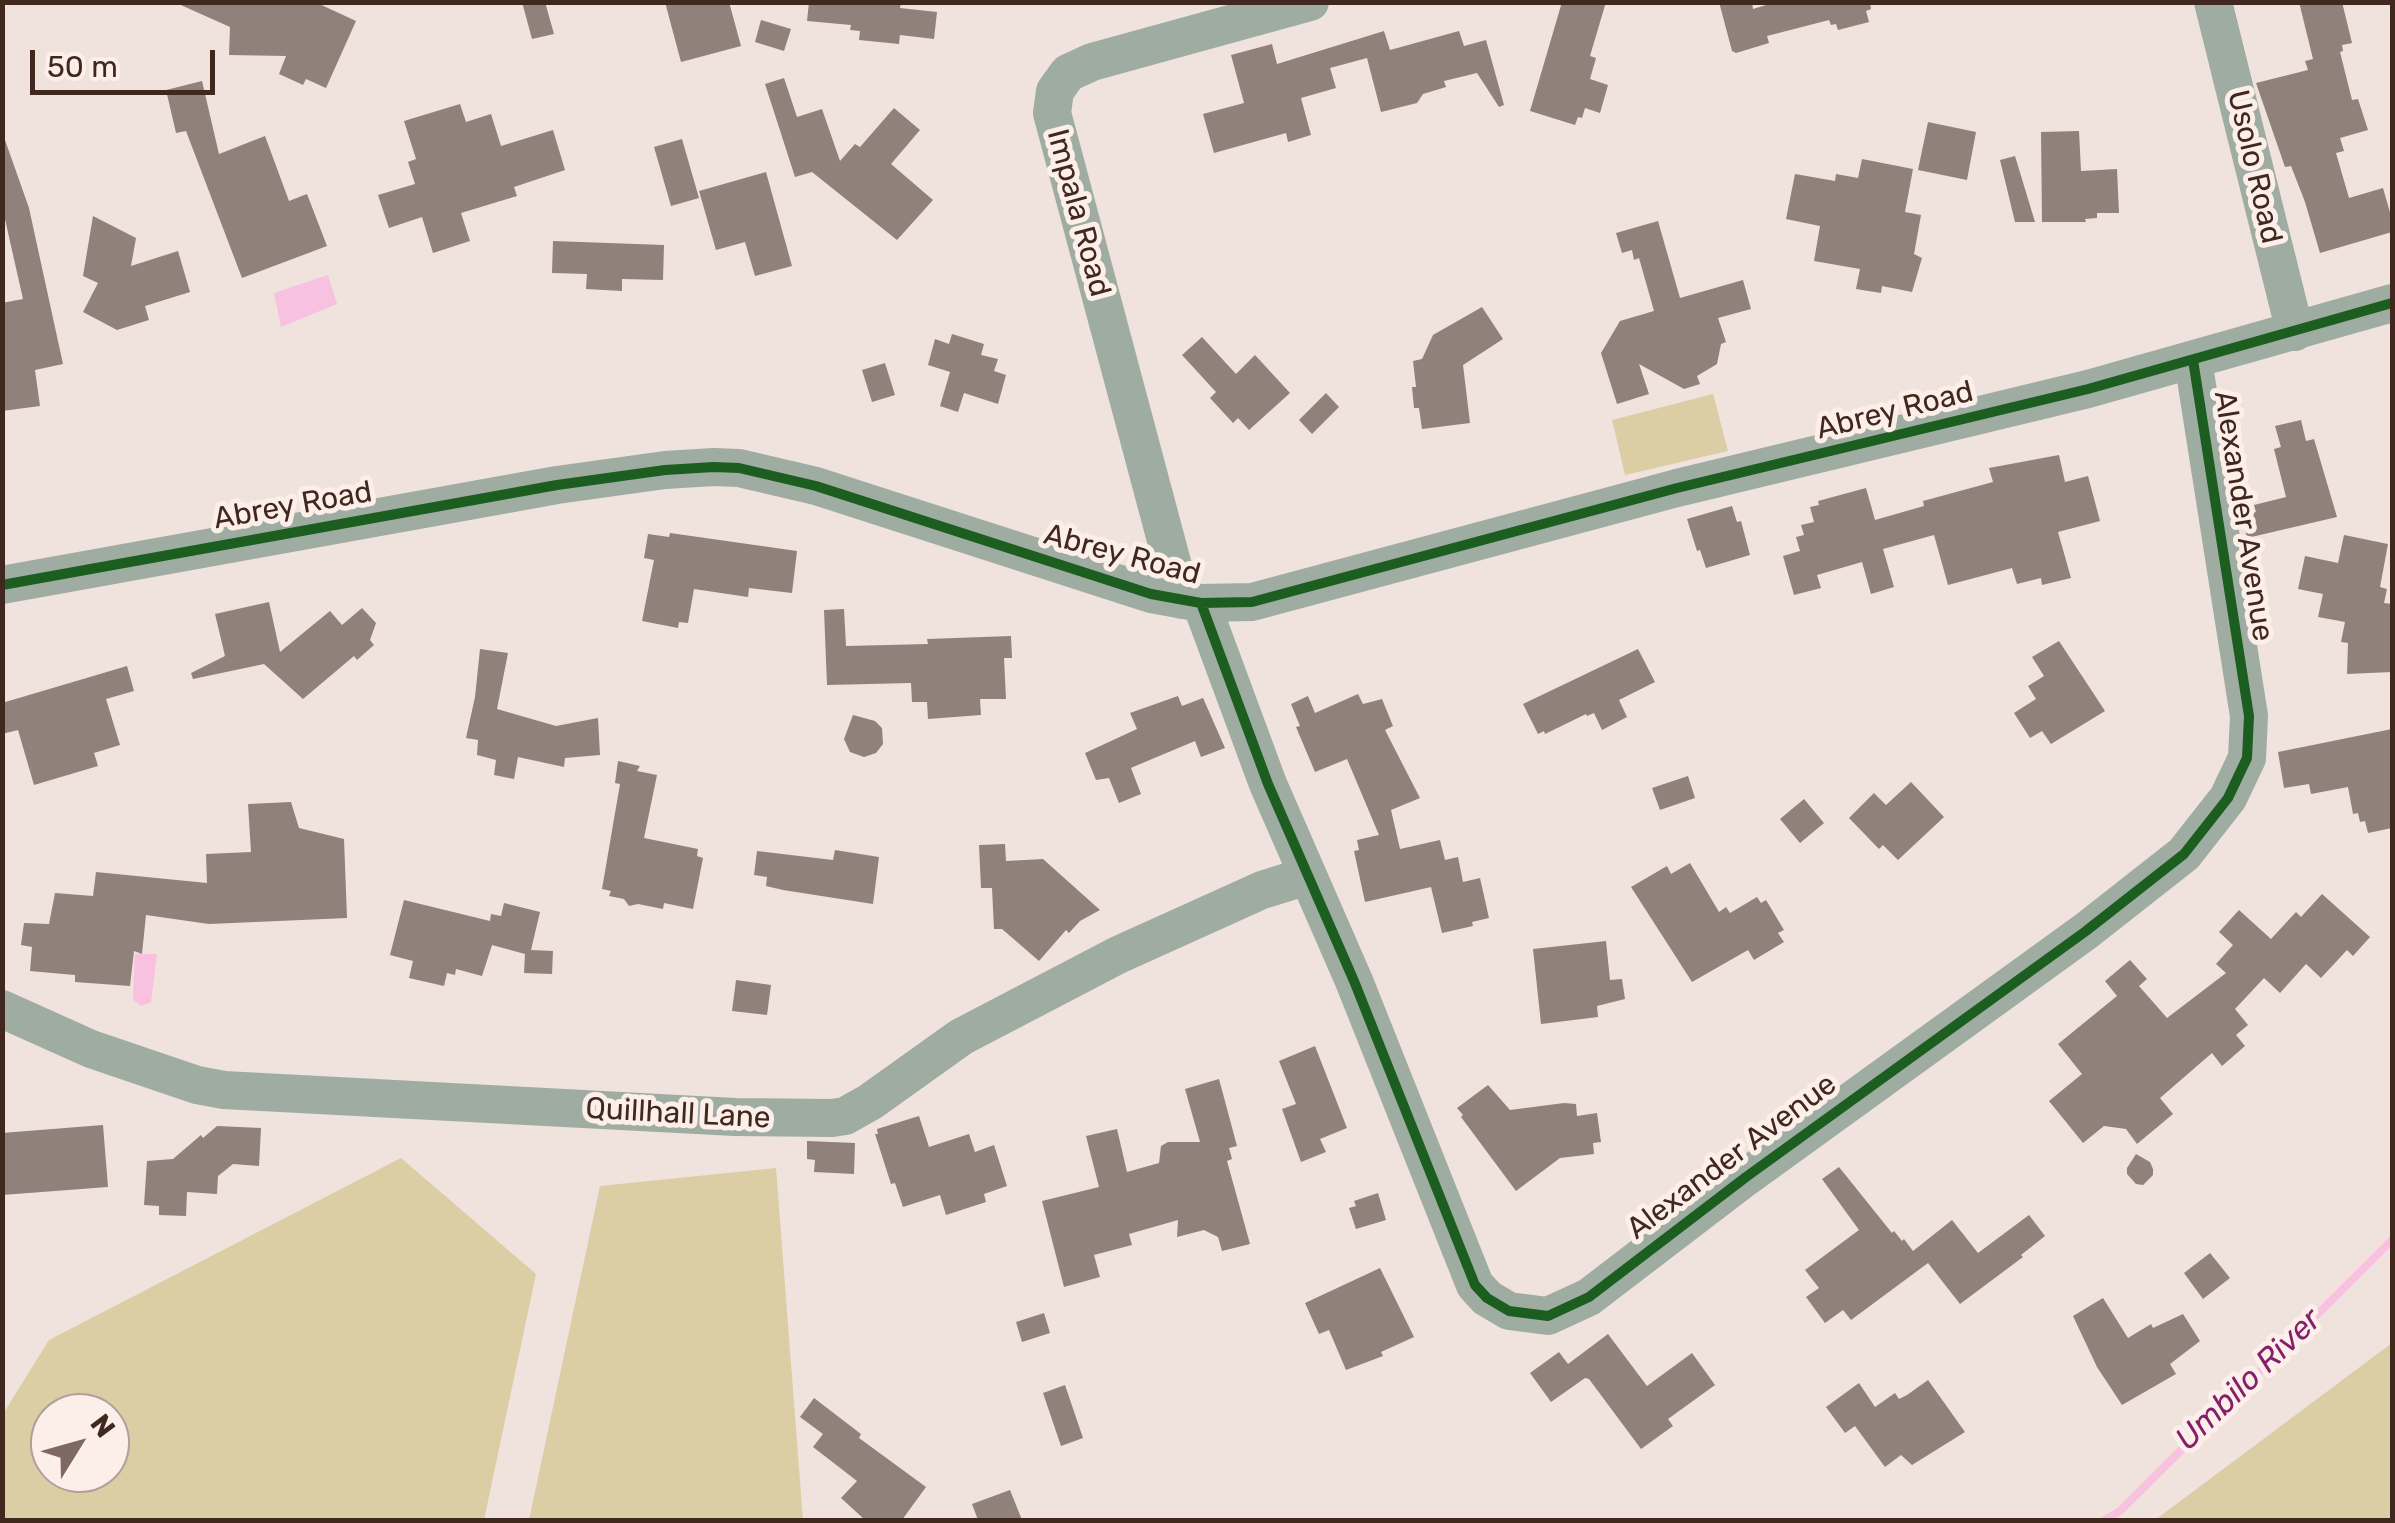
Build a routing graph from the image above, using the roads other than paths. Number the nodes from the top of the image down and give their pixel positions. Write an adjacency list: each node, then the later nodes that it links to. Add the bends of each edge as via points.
1 (1310, 2): 7 (street, Impala Road, via 1092,62 1068,72 1054,91 1052,112)
2 (2213, 2): 4 (street, Usolo Road)
3 (2392, 303): 4 (street, Abrey Road)
4 (2295, 332): 5 (street, Abrey Road)
5 (2193, 360): 7 (street, Abrey Road, via 1252,602); 8 (street, Alexander Avenue, via 2250,716 2248,758 2228,798 2184,854 2114,909 1589,1297 1548,1316 1522,1315 1497,1305 1475,1285)
6 (2, 585): 7 (street, Abrey Road, via 557,485 714,467 801,482 1118,585)
7 (1192, 601): 8 (street, Alexander Avenue)
8 (1307, 876): 9 (street, Quillhall Lane, via 1118,956 961,1037 870,1102 832,1118 209,1088)
9 (2, 1009)

